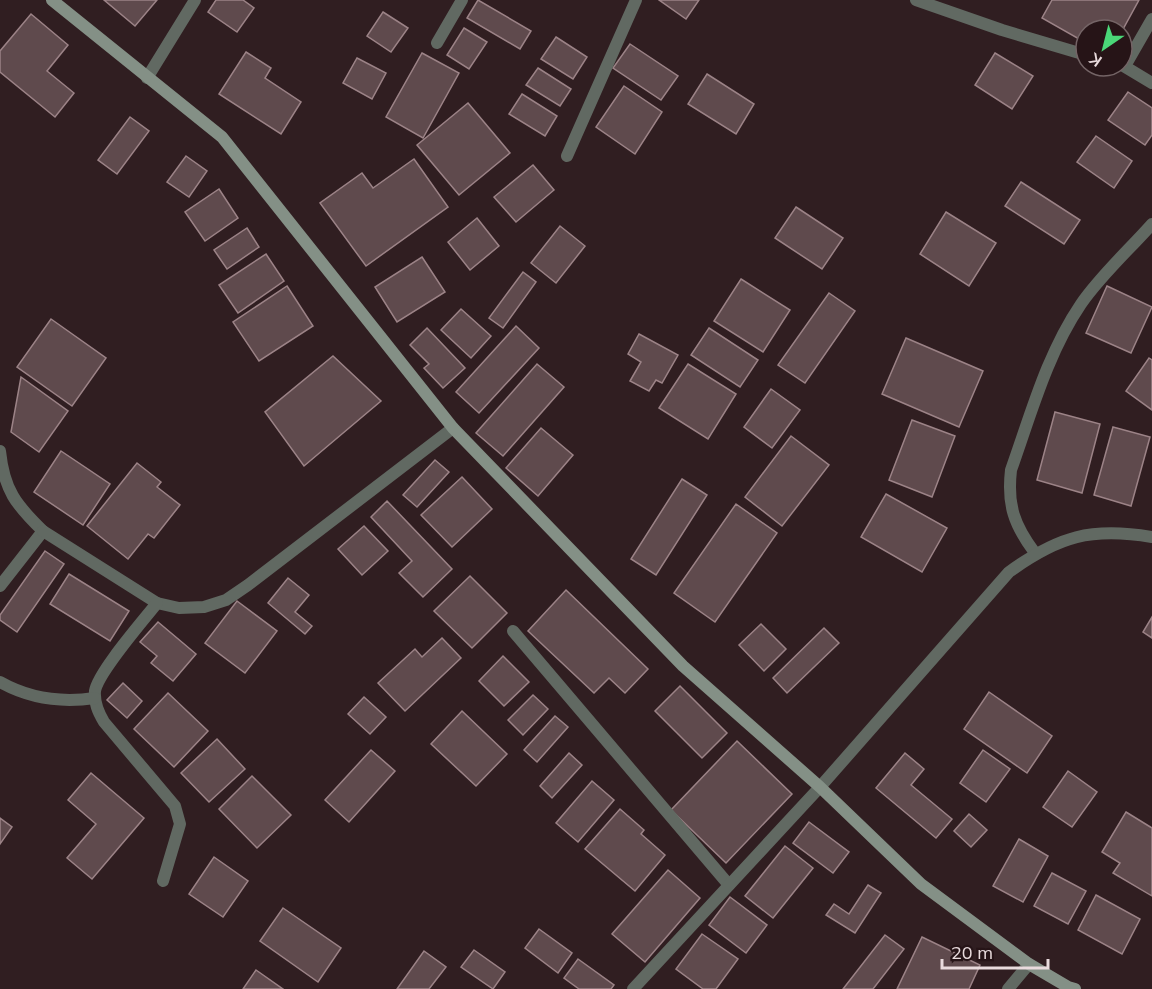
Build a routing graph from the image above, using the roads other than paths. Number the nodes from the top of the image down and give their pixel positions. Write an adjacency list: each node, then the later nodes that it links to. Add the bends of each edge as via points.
1 (52, 0): 11 (street)
2 (195, 0): 11 (street)
3 (462, 0): 7 (street)
4 (636, 0): 13 (street)
5 (916, 0): 9 (street)
6 (1152, 19): 8 (street)
7 (436, 43)
8 (1134, 49)
9 (1074, 51)
10 (1134, 72): 12 (street)
11 (147, 78): 15 (street, via 222,137)
12 (1152, 83)
13 (567, 156)
14 (1152, 224): 19 (street, via 1082,302 1042,381 1011,470 1010,486 1014,519)
15 (453, 428): 21 (street, via 226,600 204,607 179,608); 25 (street, via 683,666)
16 (0, 451): 17 (street, via 9,490 22,511)
17 (43, 531): 20 (street); 21 (street)
18 (1152, 537): 19 (street, via 1099,532)
19 (1035, 553): 25 (street, via 1009,572)
20 (0, 586)
21 (156, 603): 24 (street, via 100,679)
22 (513, 631): 27 (street)
23 (0, 681): 24 (street, via 32,696 74,701)
24 (95, 698): 26 (street, via 104,722 176,806 180,824)
25 (820, 788): 27 (street); 28 (street, via 921,884)
26 (163, 881)
27 (729, 885): 29 (street)
28 (1029, 964): 30 (street); 31 (street)
29 (633, 989)
30 (1008, 989)
31 (1075, 989)

